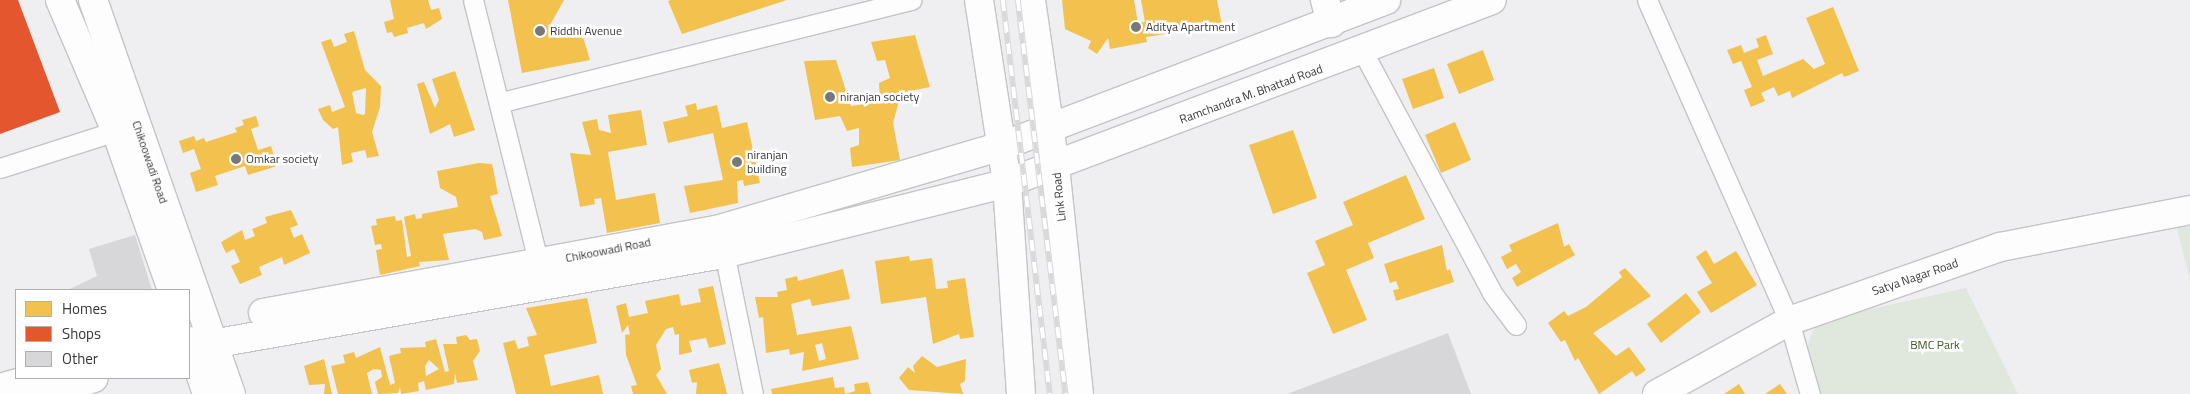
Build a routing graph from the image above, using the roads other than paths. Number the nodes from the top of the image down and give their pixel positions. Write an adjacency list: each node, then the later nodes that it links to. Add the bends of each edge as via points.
1 (60, 0): 15 (street, Chikoowadi Road)
2 (93, 0): 25 (street, Chikoowadi Road)
3 (473, 0): 12 (street)
4 (912, 0): 12 (street)
5 (979, 0): 16 (street)
6 (1031, 0): 14 (street, Link Road)
7 (1386, 0): 10 (street)
8 (1492, 0): 11 (street, Ramchandra M. Bhattad Road)
9 (1648, 0): 27 (street)
10 (1328, 12): 13 (street)
11 (1363, 52): 17 (street, Ramchandra M. Bhattad Road); 28 (street, via 1492,294)
12 (502, 102): 23 (street)
13 (1087, 112): 14 (street); 17 (street)
14 (1047, 127): 16 (street); 18 (street, Link Road)
15 (116, 132): 19 (street); 24 (street, Chikoowadi Road)
16 (1002, 146): 20 (street); 22 (street, Chikoowadi Road)
17 (1098, 151): 18 (street, Ramchandra M. Bhattad Road)
18 (1056, 166): 20 (street, Ramchandra M. Bhattad Road); 38 (street, Link Road)
19 (0, 168)
20 (1007, 183): 22 (street, Chikoowadi Road); 37 (street)
21 (2190, 210): 27 (street, Satya Nagar Road, via 2000,247)
22 (721, 242): 23 (street, Chikoowadi Road); 36 (street)
23 (541, 273): 29 (street, Chikoowadi Road)
24 (172, 289)
25 (181, 289)
26 (190, 318): 29 (street, Chikoowadi Road)
27 (1790, 321): 39 (street, Satya Nagar Road); 40 (street)
28 (1516, 325)
29 (196, 338): 34 (street, Chikoowadi Road); 35 (street, Chikoowadi Road)
30 (31, 379): 32 (street)
31 (91, 379): 33 (street)
32 (0, 388)
33 (42, 394)
34 (207, 394)
35 (231, 394)
36 (753, 394)
37 (1021, 394)
38 (1079, 394)
39 (1657, 394)
40 (1810, 394)

